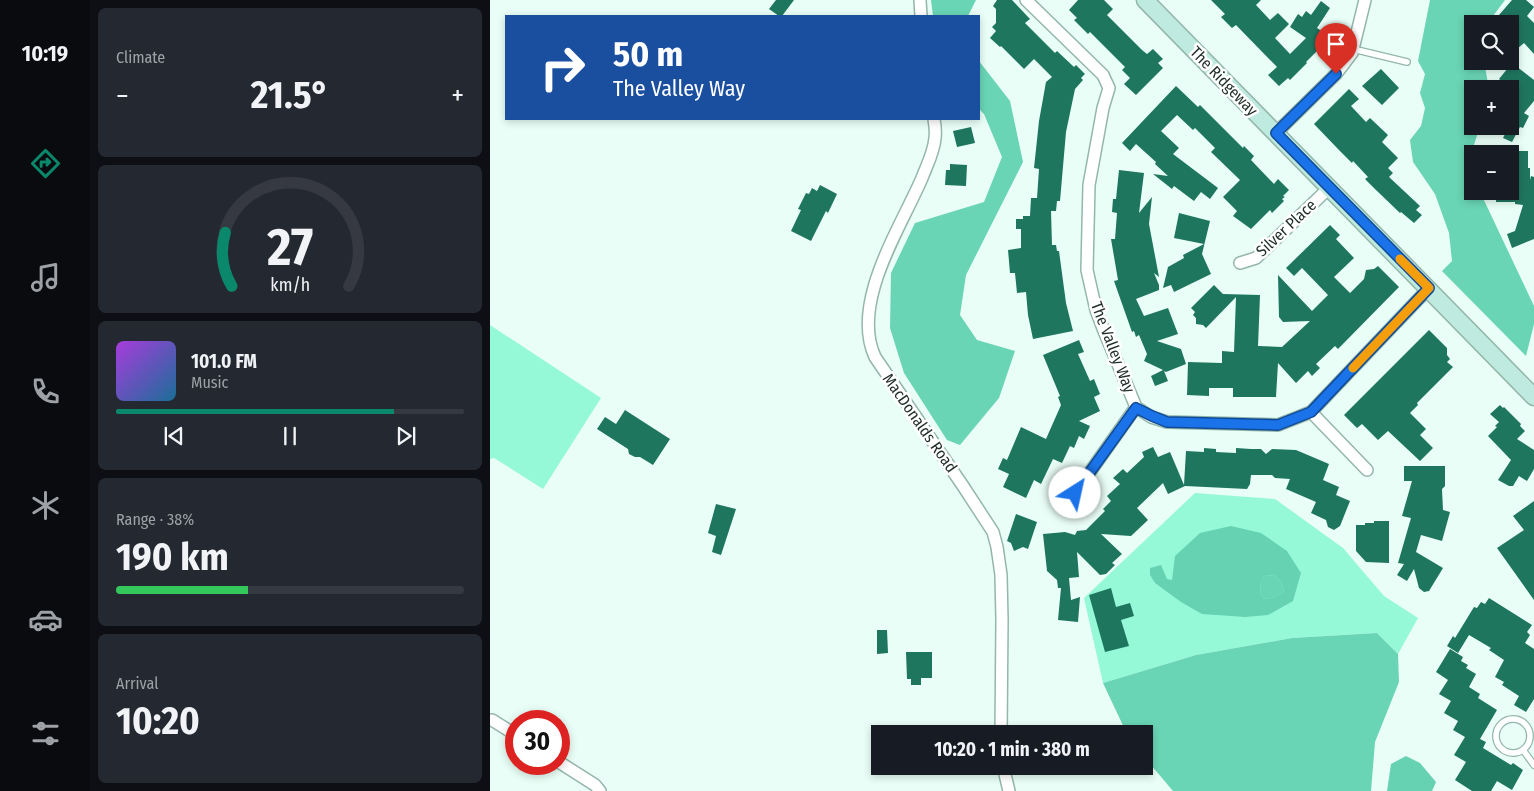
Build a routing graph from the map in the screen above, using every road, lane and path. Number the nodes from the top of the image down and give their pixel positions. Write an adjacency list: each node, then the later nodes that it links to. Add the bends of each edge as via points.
1 (920, 0): 5 (street)
2 (1026, 0): 14 (street, The Valley Way, via 1103,75 1109,88 1102,108 1089,186 1087,270 1096,310)
3 (1145, 0): 9 (street, The Ridgeway)
4 (1364, 0): 6 (street)
5 (921, 15)
6 (1353, 49): 7 (lane); 9 (street, via 1336,74)
7 (1407, 62)
8 (934, 120): 19 (street, MacDonalds Road, via 936,136 930,158 878,274 868,316 869,341 875,357 993,532 1001,576)
9 (1276, 133): 10 (street, The Ridgeway)
10 (1330, 187): 11 (street, Silver Place, via 1256,258); 12 (street, The Ridgeway)
11 (1240, 263)
12 (1429, 288): 13 (street, The Ridgeway); 15 (street, The Valley Way)
13 (1534, 397)
14 (1136, 408): 15 (street, The Valley Way, via 1167,422 1278,425); 17 (street)
15 (1311, 412): 16 (street)
16 (1367, 470)
17 (1075, 493)
18 (492, 720): 20 (street)
19 (1002, 725)
20 (505, 728)
21 (1523, 750): 21 (lane, via 1512,753 1502,748 1496,738 1502,723 1512,718 1527,725 1530,741); 22 (lane)
22 (1534, 765)
23 (570, 769): 25 (street)
24 (1005, 775): 26 (street)
25 (600, 791)
26 (1009, 791)

